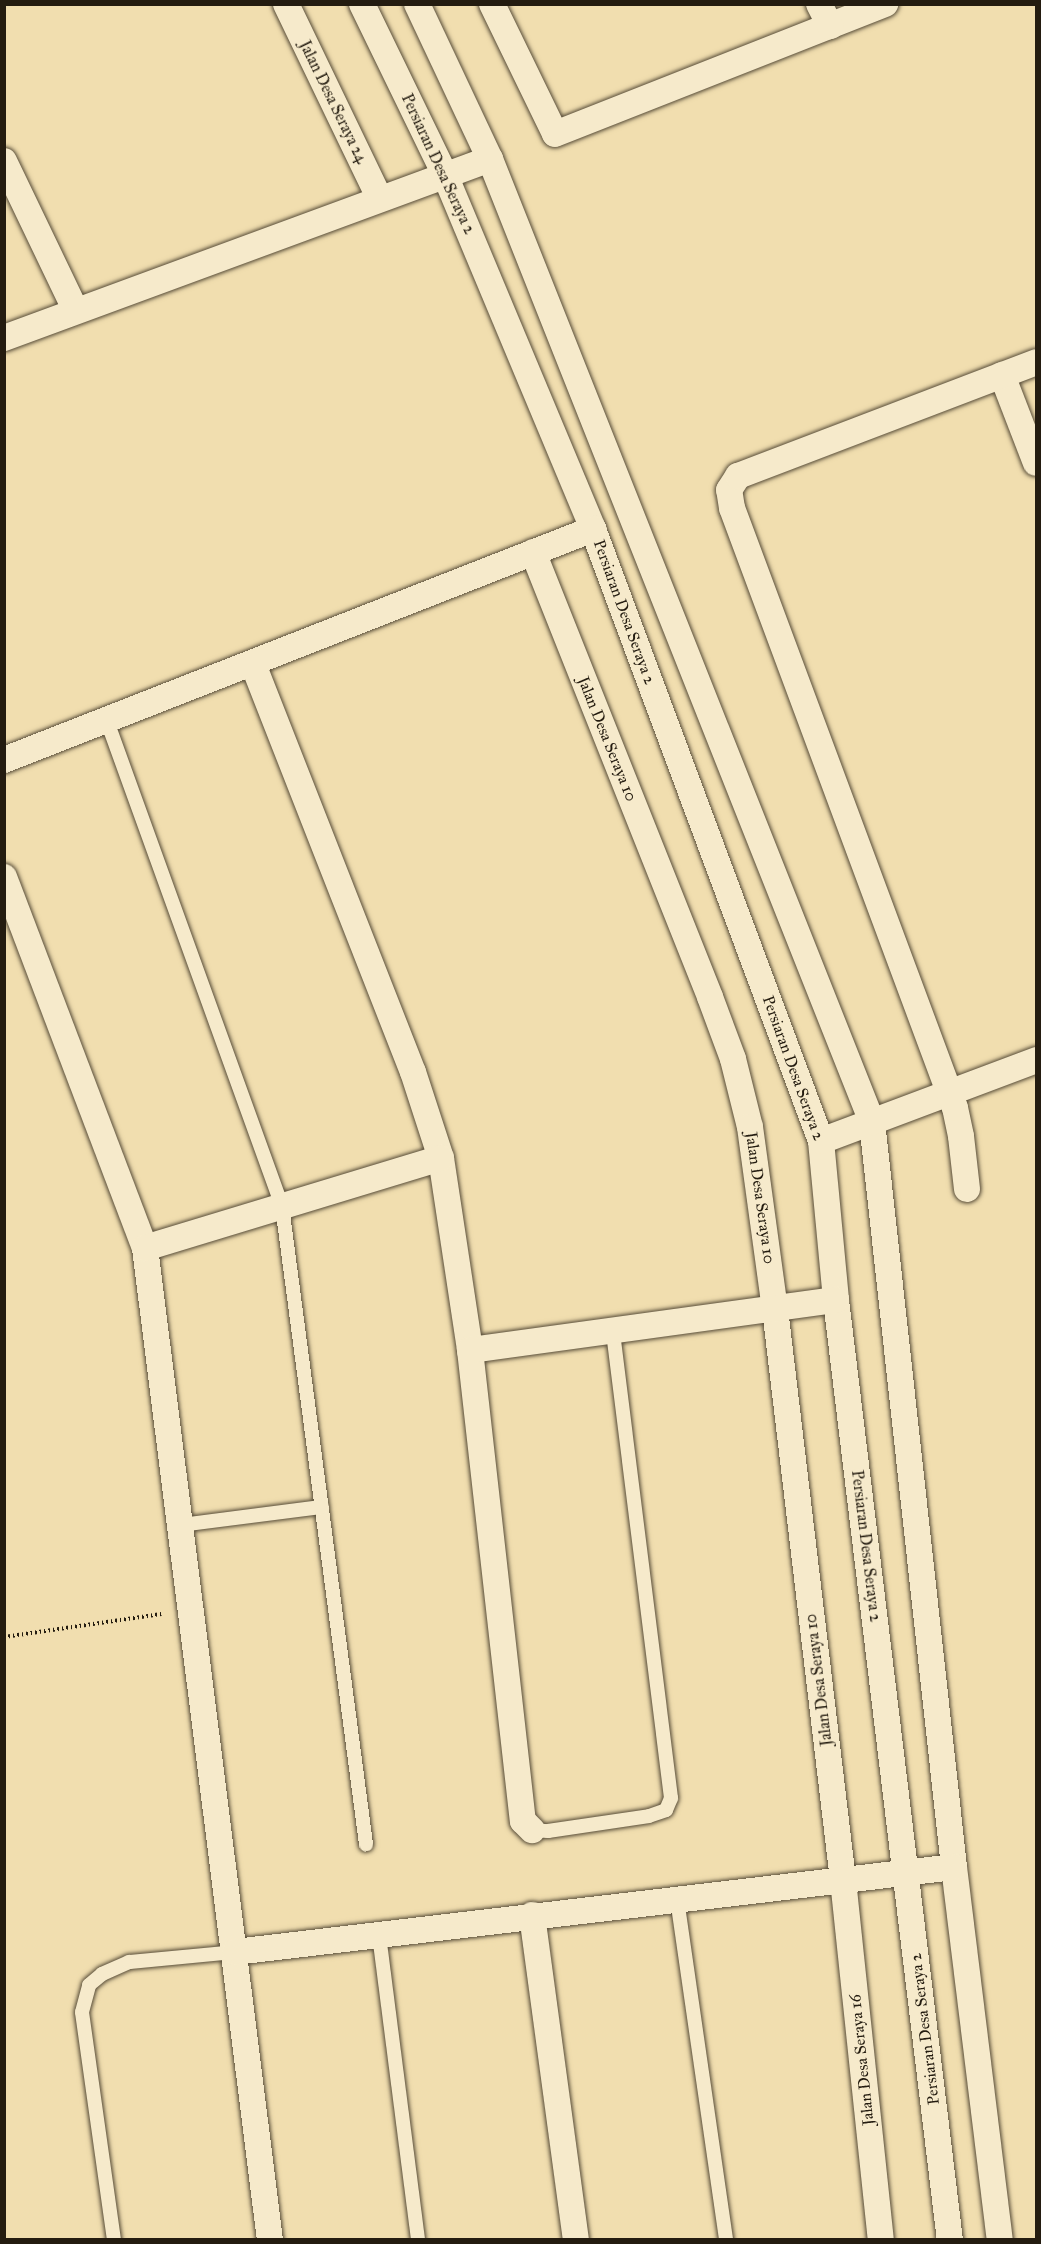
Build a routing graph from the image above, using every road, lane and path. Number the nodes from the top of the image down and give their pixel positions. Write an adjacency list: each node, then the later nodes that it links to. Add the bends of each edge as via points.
1 (286, 4): 10 (street, Jalan Desa Seraya 24)
2 (362, 4): 9 (street, Persiaran Desa Seraya 2)
3 (417, 4): 7 (street)
4 (492, 4): 6 (street, via 555,134)
5 (885, 4): 6 (street)
6 (824, 15)
7 (490, 159): 9 (street); 24 (street)
8 (4, 161): 11 (street)
9 (445, 175): 10 (street); 16 (street, Persiaran Desa Seraya 2)
10 (380, 199): 11 (street)
11 (76, 311): 12 (street)
12 (4, 338)
13 (1036, 362): 14 (street)
14 (1002, 375): 15 (street); 23 (street, via 738,476 729,490 732,508)
15 (1036, 464)
16 (593, 529): 17 (street); 25 (street, Persiaran Desa Seraya 2)
17 (533, 552): 18 (street); 31 (street, Jalan Desa Seraya 10, via 733,1059 750,1127)
18 (253, 664): 19 (street); 26 (street, via 413,1072)
19 (107, 721): 20 (street); 28 (lane)
20 (4, 760)
21 (4, 878): 29 (street)
22 (1036, 1060): 23 (street)
23 (950, 1094): 24 (street); 27 (street, via 961,1136)
24 (872, 1122): 25 (street); 40 (street)
25 (821, 1141): 30 (street, Persiaran Desa Seraya 2)
26 (441, 1158): 28 (street); 33 (street)
27 (967, 1189)
28 (282, 1206): 29 (street); 34 (lane)
29 (145, 1248): 35 (street)
30 (836, 1300): 31 (street); 41 (street, Persiaran Desa Seraya 2)
31 (775, 1309): 32 (street); 42 (street, Jalan Desa Seraya 10)
32 (614, 1330): 33 (street); 38 (lane, via 671,1798 666,1810 649,1816)
33 (470, 1350): 38 (street, via 523,1821)
34 (322, 1508): 35 (lane); 39 (lane)
35 (181, 1526): 36 (street)
36 (191, 1610): 37 (path); 46 (street)
37 (4, 1637)
38 (532, 1830)
39 (366, 1844)
40 (954, 1867): 41 (street); 54 (street)
41 (906, 1872): 42 (street); 53 (street, Persiaran Desa Seraya 2)
42 (843, 1880): 43 (street); 52 (street, Jalan Desa Seraya 16)
43 (677, 1899): 44 (street); 51 (lane)
44 (532, 1915): 45 (street); 50 (street)
45 (379, 1935): 46 (street); 49 (lane)
46 (236, 1952): 47 (lane, via 129,1962 102,1974 89,1985 82,2012); 48 (street)
47 (114, 2240)
48 (270, 2240)
49 (418, 2240)
50 (576, 2240)
51 (726, 2240)
52 (881, 2240)
53 (950, 2240)
54 (1000, 2240)

